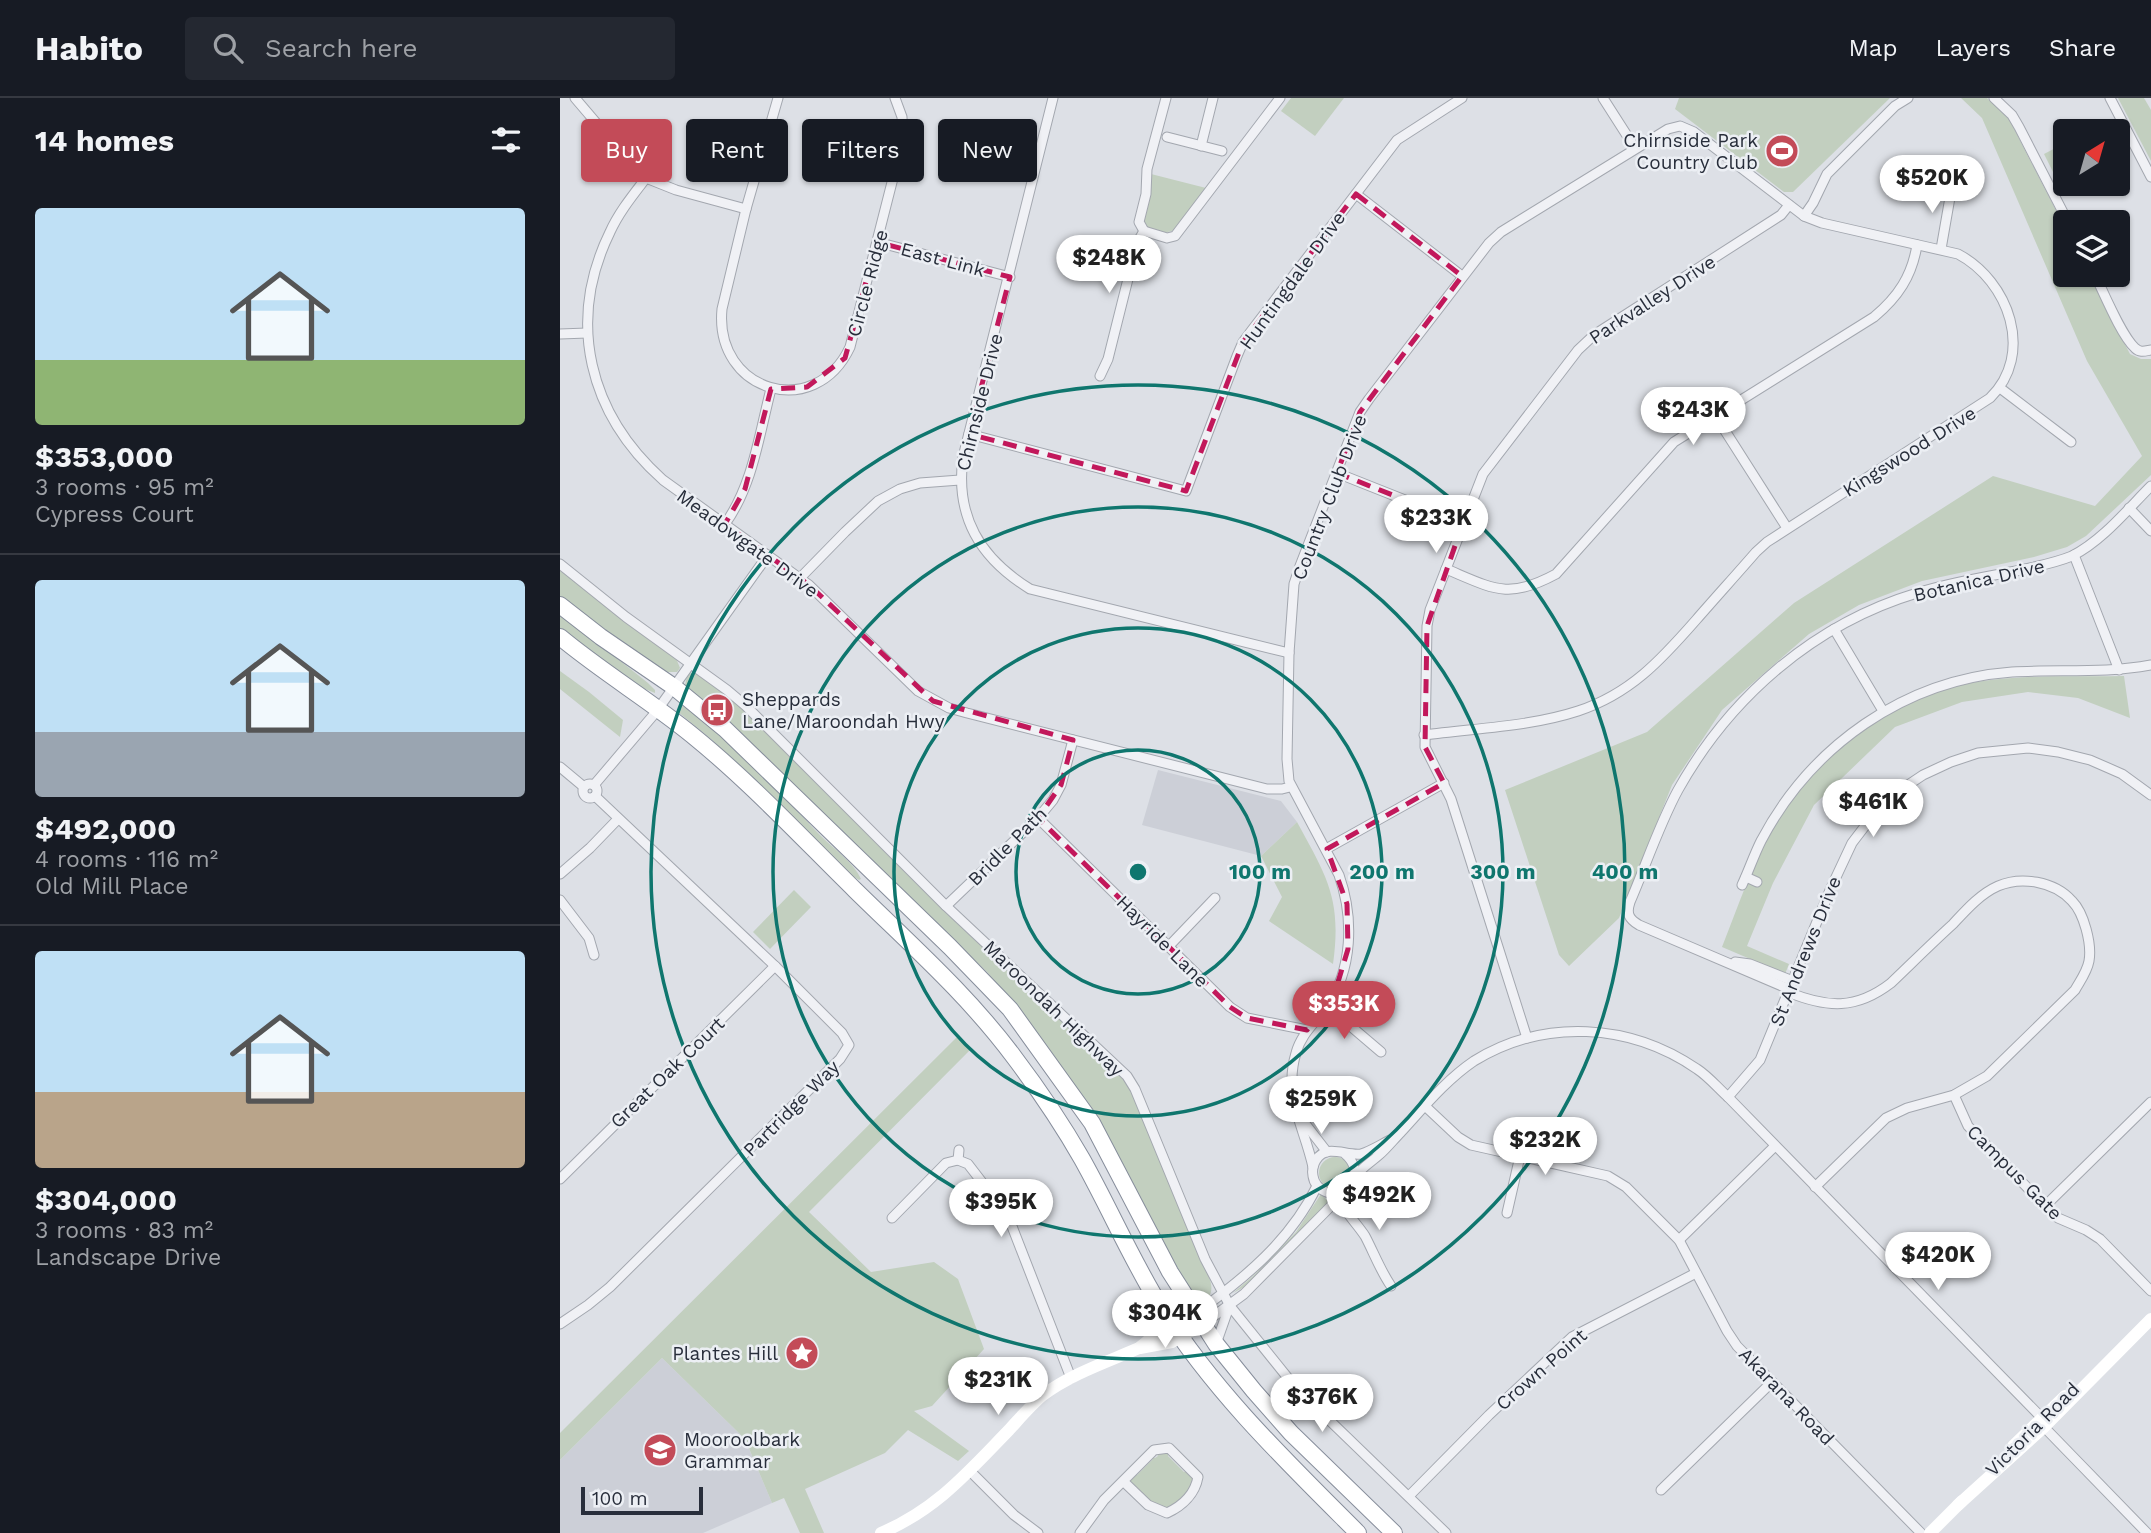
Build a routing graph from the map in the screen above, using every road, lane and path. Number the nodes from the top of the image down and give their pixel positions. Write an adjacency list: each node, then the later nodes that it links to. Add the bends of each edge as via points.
1 (575, 98): 13 (street)
2 (778, 98): 25 (street)
3 (895, 98): 29 (street, Circle Ridge, via 903,139)
4 (1053, 98): 32 (street, Chirnside Drive)
5 (1166, 98): 28 (street, via 1147,169 1139,222)
6 (1213, 98): 16 (street)
7 (1462, 98): 23 (street, Huntingdale Drive, via 1397,141)
8 (1603, 98): 17 (street)
9 (1908, 98): 27 (street, via 1826,174)
10 (1994, 98): 26 (street, via 2020,127)
11 (2110, 98): 19 (street)
12 (1275, 100): 28 (street, via 1175,236)
13 (594, 119)
14 (1680, 126): 17 (street, Country Club Drive); 24 (street, Kingswood Drive)
15 (1167, 137): 16 (street)
16 (1201, 146): 18 (street)
17 (1635, 148): 33 (street, Country Club Drive, via 1501,232)
18 (1222, 151)
19 (2151, 177)
20 (643, 182): 35 (street, Meadowgate Drive, via 610,232 600,257)
21 (656, 182): 25 (street)
22 (1952, 186): 31 (street)
23 (1356, 194): 33 (street); 42 (street, Huntingdale Drive, via 1243,342 1186,491)
24 (1789, 205): 27 (street, Kingswood Drive); 48 (street, Parkvalley Drive, via 1781,215 1586,342 1490,464)
25 (746, 209): 40 (street, via 720,324 728,353 746,375)
26 (2062, 210)
27 (1804, 216): 30 (street, Kingswood Drive)
28 (1144, 231): 38 (street)
29 (877, 242): 32 (street, East Link); 40 (street, Circle Ridge, via 845,358 807,387)
30 (1917, 245): 31 (street, Kingswood Drive); 41 (street, via 1912,269 1889,304)
31 (1941, 249): 39 (street, Kingswood Drive, via 1971,261 2002,301 2014,344 2010,370)
32 (1010, 276): 42 (street, Chirnside Drive)
33 (1462, 276): 44 (street, Country Club Drive, via 1360,412)
34 (2101, 287): 37 (street, via 2127,337 2140,351)
35 (587, 333): 36 (street); 49 (street, Meadowgate Drive, via 597,386 632,450 663,480)
36 (560, 334)
37 (2151, 350)
38 (1100, 376)
39 (2000, 388): 43 (street); 50 (street, Kingswood Drive, via 1979,407)
40 (771, 389): 49 (street, via 745,489)
41 (1715, 415): 50 (street); 55 (street, via 1674,442 1556,574 1534,586 1510,591)
42 (969, 434): 45 (street, Chirnside Drive)
43 (2071, 442)
44 (1337, 473): 48 (street); 60 (street, Country Club Drive, via 1294,584)
45 (960, 480): 56 (street, via 920,483 878,501); 60 (street, Chirnside Drive, via 979,542 1010,576 1030,589)
46 (2151, 486): 47 (street, Botanica Drive)
47 (2129, 508): 51 (street); 53 (street, Botanica Drive)
48 (1463, 523): 55 (street, Parkvalley Drive)
49 (725, 524): 52 (street, Meadowgate Drive)
50 (1787, 528): 67 (street, Kingswood Drive, via 1756,552 1658,663 1614,696 1540,721)
51 (2151, 531)
52 (768, 555): 56 (street, Meadowgate Drive); 61 (street)
53 (2074, 555): 58 (street, Botanica Drive, via 1914,593); 63 (street)
54 (560, 565): 61 (street, Maroondah Highway)
55 (1446, 569): 67 (street, Parkvalley Drive, via 1427,626)
56 (800, 578): 68 (street, Meadowgate Drive, via 933,701)
57 (560, 605): 64 (highway, Maroondah Highway)
58 (1834, 629): 66 (street); 87 (street, Botanica Drive, via 1781,664 1707,743 1677,792 1628,910 1628,916 1639,925)
59 (560, 637): 65 (highway)
60 (1289, 653): 72 (street, Country Club Drive)
61 (691, 664): 64 (street); 83 (street, Maroondah Highway, via 746,706)
62 (2151, 665): 63 (street)
63 (2119, 670): 66 (street, via 1992,675 1938,688)
64 (674, 687): 65 (street); 78 (highway, Maroondah Highway, via 725,729)
65 (658, 709): 71 (street); 80 (highway, via 719,758)
66 (1883, 710): 79 (street, via 1837,744 1786,801 1744,881)
67 (1424, 735): 70 (street, Parkvalley Drive, via 1425,747)
68 (1073, 740): 72 (street, Meadowgate Drive, via 1267,789); 74 (street, Bridle Path, via 1061,785)
69 (560, 767): 71 (street)
70 (1444, 783): 76 (street); 90 (street, Parkvalley Drive)
71 (589, 786): 75 (street, Partridge Way, via 585,795 595,796)
72 (1290, 786): 76 (street, Country Club Drive)
73 (2151, 794): 87 (street, St Andrews Drive, via 2123,774 2090,760 2028,748 1978,753 1923,775 1878,809 1852,844)
74 (1038, 818): 83 (street, Bridle Path); 84 (street, Hayride Lane)
75 (618, 819): 77 (street); 86 (street, Partridge Way)
76 (1326, 849): 88 (street, Country Club Drive, via 1344,889 1349,919 1343,971)
77 (560, 874)
78 (877, 875): 80 (highway); 120 (highway, Maroondah Highway, via 978,974 1031,1035 1092,1123)
79 (1757, 882)
80 (858, 894): 119 (highway, via 957,990 1014,1056 1082,1160)
81 (1215, 898): 84 (street)
82 (560, 900): 85 (street, via 589,938)
83 (946, 906): 117 (street, Maroondah Highway, via 1127,1076)
84 (1169, 946): 89 (street, Hayride Lane, via 1238,1013)
85 (594, 955)
86 (775, 966): 106 (street, Great Oak Court); 122 (street, Partridge Way, via 842,1033 849,1045 846,1052 610,1287)
87 (1790, 987): 92 (street, Botanica Drive, via 1819,1003 1860,1001 1891,983 1991,890 2020,881 2057,890 2073,901 2085,925 2089,961 2084,975 2075,990 1987,1076); 93 (street, St Andrews Drive, via 1760,1060)
88 (1327, 1006): 89 (street, Country Club Drive); 91 (street)
89 (1307, 1030): 96 (street, Country Club Drive, via 1293,1068)
90 (1527, 1038): 93 (street, via 1562,1031 1634,1038 1700,1070); 95 (street, via 1474,1062)
91 (1381, 1052)
92 (1954, 1095): 108 (street, Botanica Drive, via 1886,1118); 110 (street, Campus Gate, via 1968,1126)
93 (1728, 1097): 98 (street)
94 (2151, 1102): 110 (street)
95 (1425, 1106): 97 (street); 102 (street, Akarana Road, via 1465,1142)
96 (1297, 1114): 100 (street); 104 (street, Country Club Drive)
97 (1398, 1136): 101 (street, via 1369,1152); 105 (street)
98 (1775, 1146): 108 (street); 113 (street)
99 (960, 1150): 103 (street)
100 (1327, 1152): 101 (street); 104 (street)
101 (1345, 1154): 105 (street, via 1354,1163)
102 (1520, 1156): 111 (street); 113 (street, Akarana Road, via 1608,1177 1626,1187)
103 (958, 1160): 112 (street, via 942,1166); 126 (street, via 973,1169 1009,1216)
104 (1313, 1167): 107 (street)
105 (1356, 1176): 109 (street, via 1351,1186)
106 (560, 1179)
107 (1318, 1186): 109 (street); 117 (street, via 1295,1224)
108 (1815, 1187): 128 (street)
109 (1335, 1194): 115 (street); 118 (street, via 1334,1203)
110 (2045, 1206): 116 (street, Campus Gate, via 2058,1219 2100,1239)
111 (1507, 1213)
112 (892, 1218)
113 (1679, 1240): 114 (street, Akarana Road)
114 (1696, 1273): 127 (street, Akarana Road, via 1737,1346); 132 (street, Crown Point, via 1572,1336)
115 (1391, 1286)
116 (2151, 1291)
117 (1223, 1294): 118 (street, Maroondah Highway); 120 (street)
118 (1230, 1306): 120 (street); 125 (street); 132 (street, Maroondah Highway, via 1296,1388)
119 (1161, 1307): 123 (highway); 124 (street)
120 (1199, 1319): 123 (street); 125 (highway, Maroondah Highway)
121 (2150, 1321): 128 (street, Victoria Road)
122 (560, 1324)
123 (1178, 1332): 124 (street, via 1172,1342); 136 (highway, via 1252,1425)
124 (1144, 1344): 126 (street)
125 (1216, 1344): 137 (highway, Maroondah Highway, via 1291,1433)
126 (1071, 1378): 129 (street, via 1041,1397)
127 (1772, 1382): 131 (street); 139 (street, Akarana Road)
128 (2043, 1422): 140 (street, Victoria Road); 141 (street)
129 (970, 1471): 133 (street, via 922,1512); 134 (street)
130 (1123, 1481): 130 (street, via 1154,1450 1169,1448 1198,1478 1178,1508 1167,1513 1148,1505); 135 (street)
131 (1661, 1490)
132 (1409, 1496): 138 (street, Maroondah Highway)
133 (881, 1533)
134 (1038, 1533)
135 (1080, 1533)
136 (1358, 1533)
137 (1394, 1533)
138 (1446, 1533)
139 (1921, 1533)
140 (1930, 1533)
141 (2147, 1533)

